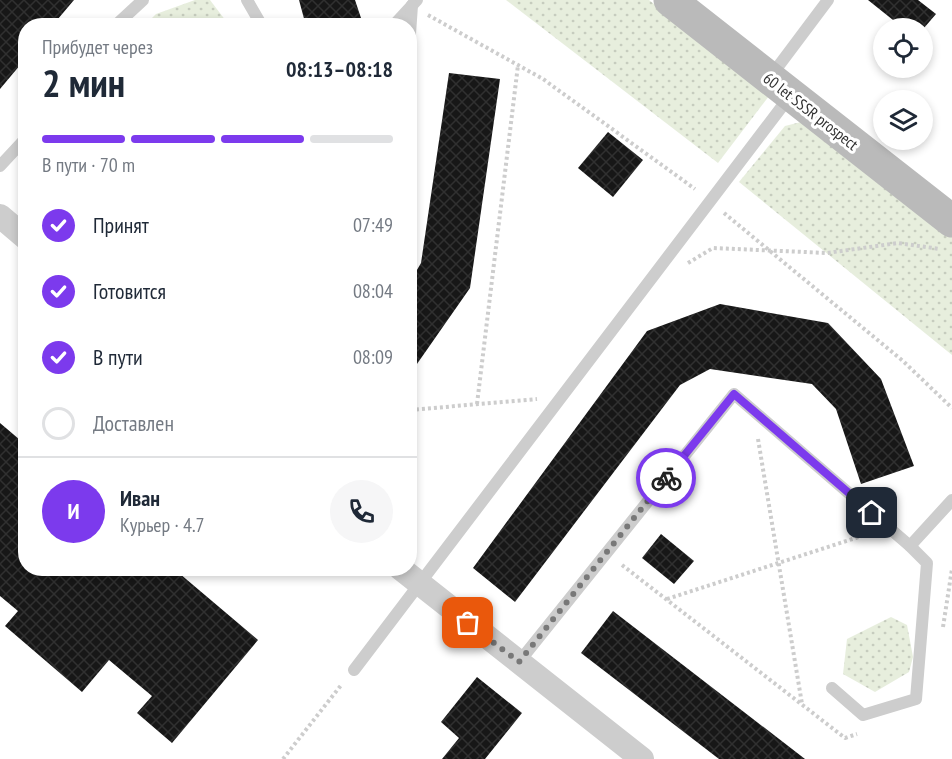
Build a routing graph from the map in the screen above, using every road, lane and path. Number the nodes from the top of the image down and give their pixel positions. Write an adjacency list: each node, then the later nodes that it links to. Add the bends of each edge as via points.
1 (143, 0): 6 (lane)
2 (248, 0): 7 (lane)
3 (670, 0): 11 (street, 60 let SSSR prospect)
4 (828, 0): 11 (lane)
5 (415, 3): 8 (lane); 9 (lane)
6 (124, 18)
7 (258, 18)
8 (401, 18)
9 (413, 18)
10 (518, 65): 19 (path)
11 (780, 87): 16 (street, 60 let SSSR prospect); 18 (lane)
12 (18, 147): 13 (lane)
13 (0, 166)
14 (0, 216): 15 (street)
15 (18, 231)
16 (947, 235): 17 (path, via 827,253 713,249)
17 (684, 265)
18 (559, 397): 19 (path); 27 (lane)
19 (477, 404): 20 (path)
20 (417, 409)
21 (753, 410): 23 (lane); 25 (lane, via 734,394); 26 (path)
22 (952, 500): 24 (lane)
23 (889, 527): 24 (lane); 26 (path)
24 (910, 546): 34 (lane, via 927,563 916,699 863,715)
25 (606, 553): 30 (path); 32 (lane)
26 (778, 563): 30 (path); 35 (path)
27 (417, 566)
28 (952, 569): 31 (path)
29 (409, 576): 32 (street); 33 (lane)
30 (666, 599): 35 (path)
31 (941, 639)
32 (519, 662): 38 (street)
33 (354, 670): 37 (path)
34 (832, 688)
35 (802, 705): 36 (path, via 845,738)
36 (866, 731)
37 (283, 759)
38 (642, 759)

